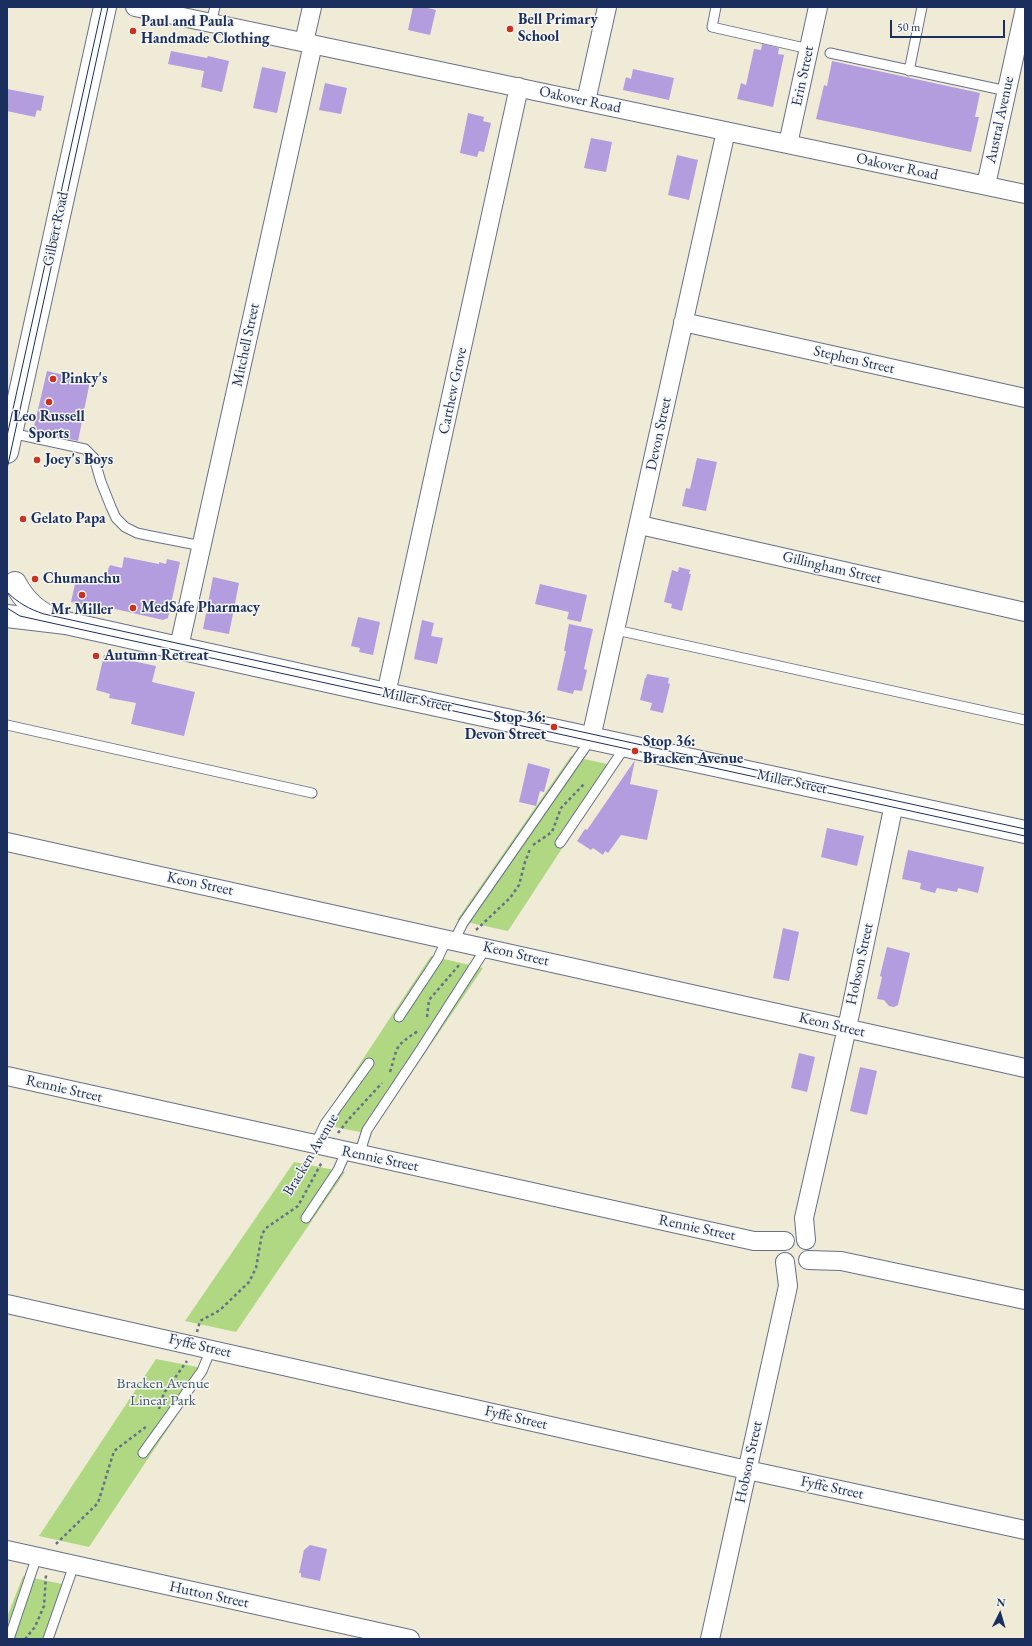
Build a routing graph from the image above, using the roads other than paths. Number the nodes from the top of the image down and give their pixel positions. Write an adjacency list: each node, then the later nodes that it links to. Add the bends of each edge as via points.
1 (105, 7): 22 (street, Gilbert Road)
2 (136, 7): 9 (street, Oakover Road)
3 (312, 7): 10 (street, Mitchell Street)
4 (607, 7): 16 (street)
5 (716, 7): 11 (lane, via 712,27)
6 (818, 7): 11 (street, Erin Street)
7 (922, 7): 13 (lane)
8 (1025, 8): 15 (street, Austral Avenue)
9 (213, 15): 10 (street, Oakover Road)
10 (308, 43): 14 (street, Oakover Road); 26 (street, Mitchell Street)
11 (809, 49): 18 (street, Erin Street)
12 (830, 53): 13 (lane)
13 (909, 71): 15 (lane)
14 (519, 87): 16 (street, Oakover Road); 34 (street, Carthew Grove)
15 (1007, 91): 19 (street, Austral Avenue)
16 (586, 101): 17 (street, Oakover Road)
17 (726, 131): 18 (street, Oakover Road); 21 (street, Devon Street)
18 (788, 144): 19 (street, Oakover Road)
19 (986, 186): 20 (street, Oakover Road)
20 (1025, 194)
21 (683, 322): 23 (street, Stephen Street); 25 (street, Devon Street)
22 (13, 395): 24 (street, Gilbert Road)
23 (1025, 398)
24 (9, 442): 26 (lane, via 85,449 94,458 116,518 125,527 151,536)
25 (640, 525): 29 (street, Gillingham Street); 32 (street, Devon Street)
26 (202, 546): 33 (street, Mitchell Street)
27 (11, 576): 28 (street, via 17,591 12,607); 31 (street, Miller Street, via 20,593 30,604 44,614)
28 (7, 611)
29 (1025, 612)
30 (7, 616): 31 (street, Miller Street)
31 (66, 623): 33 (street, Miller Street)
32 (616, 630): 35 (lane); 37 (street, Devon Street)
33 (179, 647): 34 (street, Miller Street)
34 (386, 694): 37 (street, Miller Street)
35 (1025, 720)
36 (7, 725): 39 (lane)
37 (591, 738): 38 (street, Miller Street); 44 (lane, via 463,922)
38 (626, 746): 40 (street, Miller Street); 43 (lane)
39 (312, 793)
40 (894, 804): 41 (street, Miller Street); 46 (street, Hobson Street)
41 (1025, 832)
42 (7, 842): 44 (street, Keon Street)
43 (560, 843)
44 (464, 943): 45 (lane, via 439,956); 46 (street, Keon Street); 50 (lane, Bracken Avenue, via 421,1049 367,1130)
45 (400, 1018)
46 (847, 1028): 48 (street, Keon Street); 52 (street, Hobson Street)
47 (369, 1063): 50 (lane, Bracken Avenue, via 325,1124)
48 (1025, 1068)
49 (7, 1076): 50 (street, Rennie Street)
50 (337, 1150): 51 (lane, Bracken Avenue, via 338,1170); 52 (street, Rennie Street)
51 (306, 1218)
52 (796, 1251): 53 (street, Rennie Street); 57 (street, Hobson Street)
53 (1025, 1300)
54 (7, 1304): 55 (street, Fyffe Street)
55 (212, 1349): 56 (lane, via 202,1371); 57 (street, Fyffe Street)
56 (143, 1453)
57 (748, 1470): 58 (street, Fyffe Street); 65 (street, Hobson Street)
58 (1025, 1530)
59 (7, 1550): 60 (street, Hutton Street)
60 (43, 1558): 61 (street, Hutton Street); 62 (lane)
61 (74, 1565): 63 (lane); 64 (street, Hutton Street)
62 (9, 1639)
63 (48, 1639)
64 (410, 1639)
65 (710, 1639)

